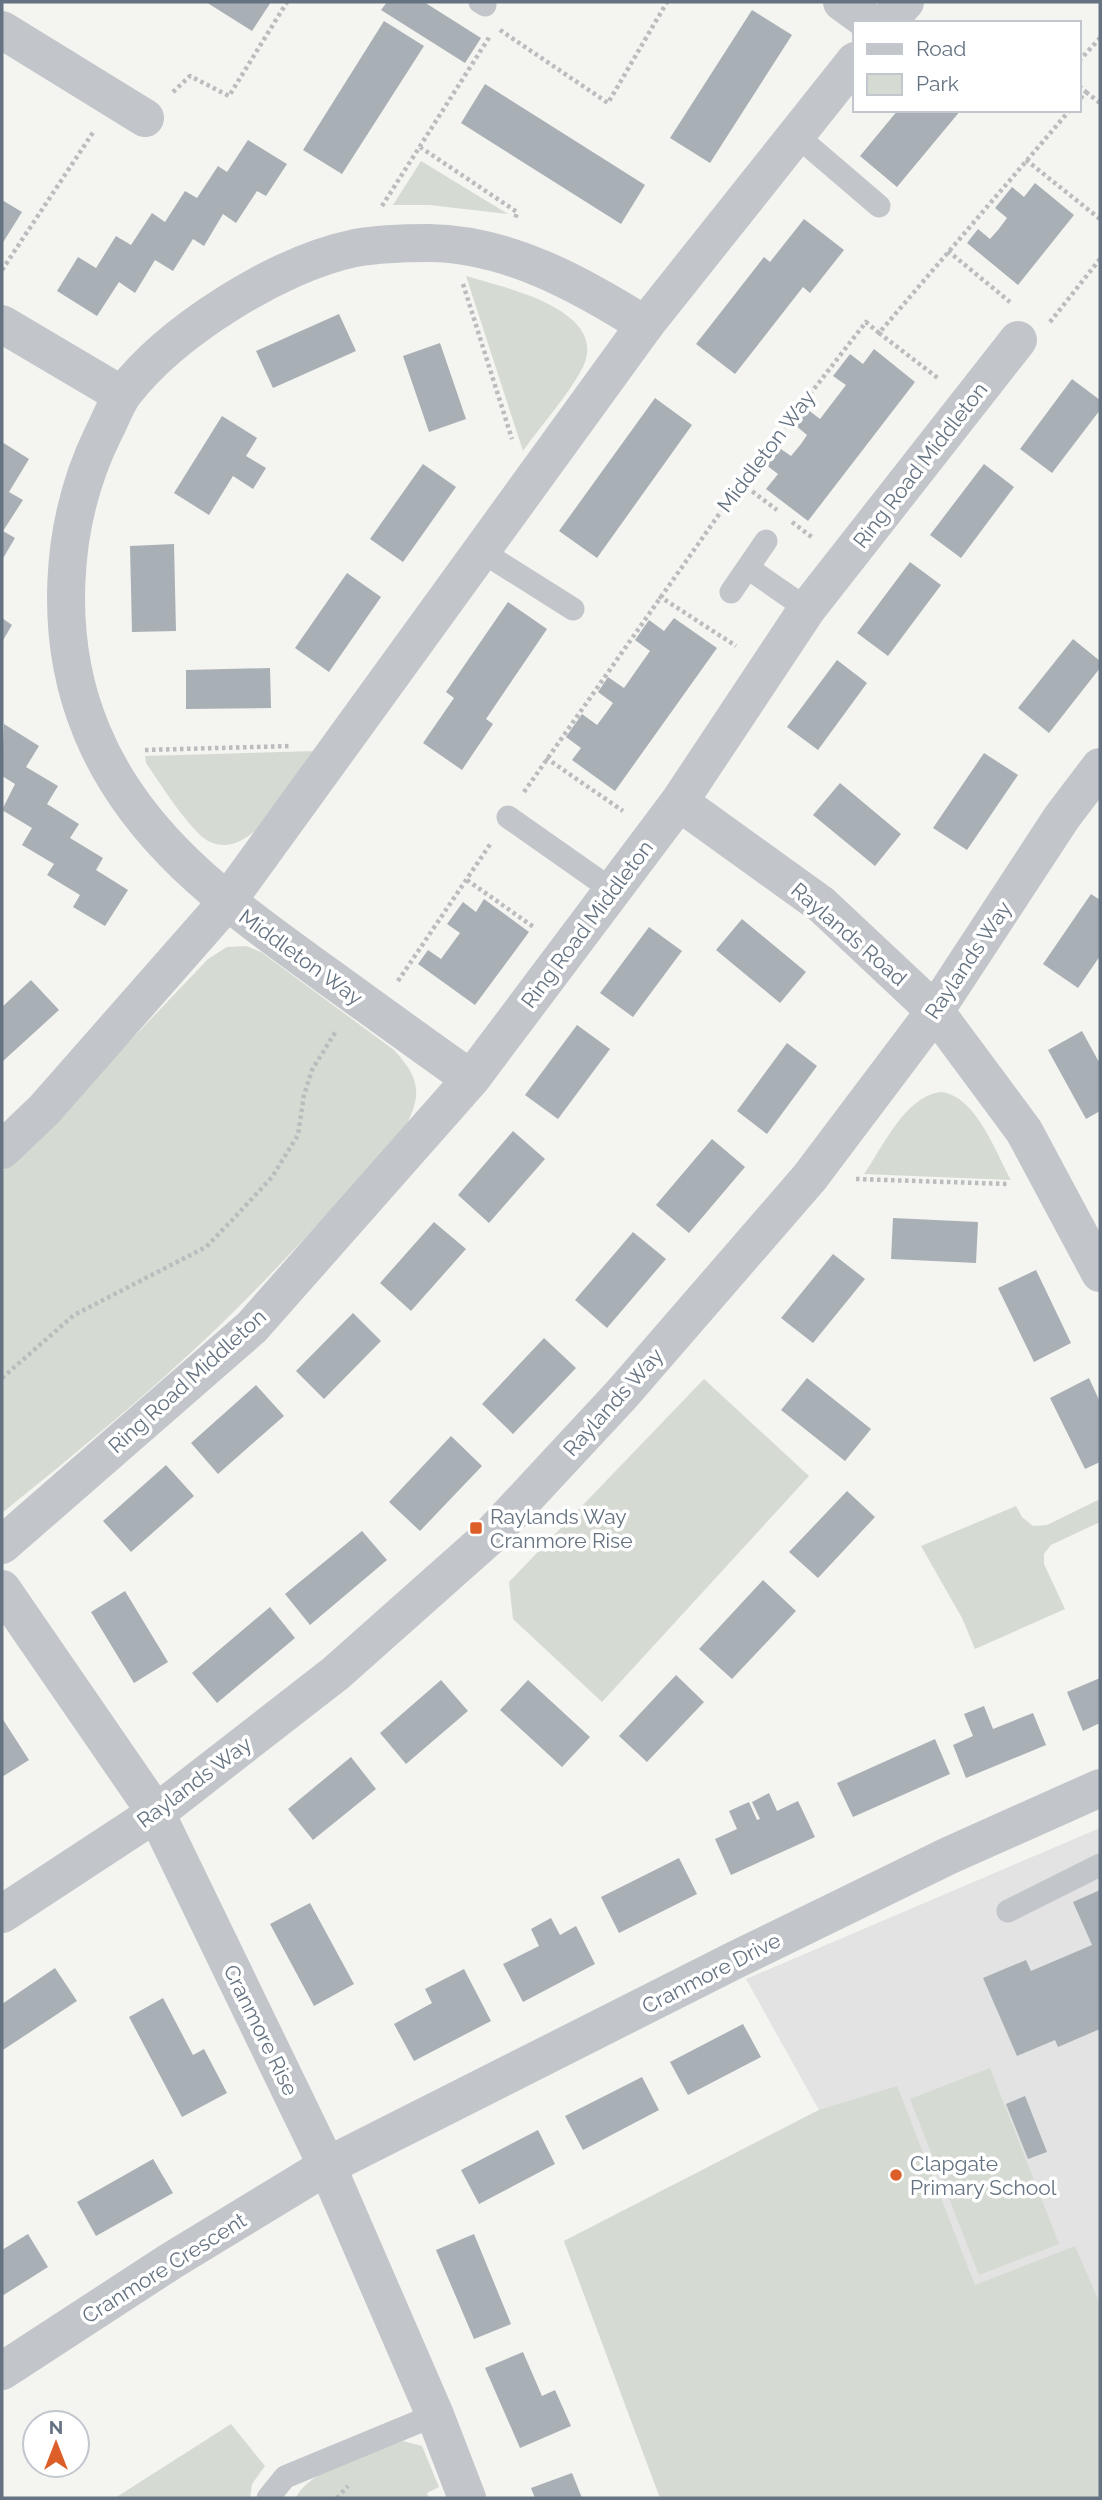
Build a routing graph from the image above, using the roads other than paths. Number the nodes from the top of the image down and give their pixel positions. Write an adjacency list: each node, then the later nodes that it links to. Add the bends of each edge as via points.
1 (5, 2): 4 (street)
2 (842, 2): 5 (street)
3 (905, 2): 6 (street)
4 (2, 7)
5 (868, 21)
6 (888, 21)
7 (2, 30): 9 (street)
8 (853, 64): 10 (street)
9 (130, 108)
10 (796, 135): 11 (lane); 13 (street)
11 (879, 206)
12 (2, 324): 15 (street)
13 (645, 325): 15 (street, Middleton Way, via 581,284 503,254 430,243 356,248 287,271 218,309 170,347); 17 (street)
14 (1025, 330): 21 (street, Ring Road Middleton)
15 (122, 395): 26 (street, Middleton Way, via 90,461 73,520 65,589 74,671 92,733 124,792 166,848)
16 (766, 541): 18 (lane)
17 (481, 551): 20 (lane); 26 (street)
18 (748, 568): 19 (lane); 21 (lane)
19 (732, 592)
20 (573, 609)
21 (807, 610): 23 (street, Ring Road Middleton)
22 (1100, 768): 27 (street, Raylands Way, via 1062,817)
23 (679, 802): 25 (street, Ring Road Middleton); 27 (street, Raylands Road, via 822,905)
24 (508, 817): 25 (lane)
25 (612, 890): 28 (street, Ring Road Middleton)
26 (226, 903): 28 (street, Middleton Way); 29 (street, via 44,1110)
27 (935, 1011): 30 (street, Raylands Road, via 1024,1131); 34 (street, Raylands Way, via 810,1177 622,1394 489,1537 336,1673)
28 (471, 1079): 31 (street, Ring Road Middleton, via 252,1326)
29 (2, 1150)
30 (1100, 1273)
31 (2, 1545)
32 (2, 1589): 34 (street, Cranmore Rise)
33 (1100, 1788): 38 (street, Cranmore Drive, via 948,1856)
34 (156, 1813): 37 (street, Raylands Way); 38 (street, Cranmore Rise)
35 (1100, 1865): 36 (lane)
36 (1008, 1911)
37 (2, 1914)
38 (327, 2166): 39 (street, Cranmore Crescent); 40 (street, Cranmore Rise)
39 (2, 2371)
40 (435, 2415): 41 (lane, via 285,2477); 42 (street, Cranmore Rise)
41 (268, 2498)
42 (467, 2498)

